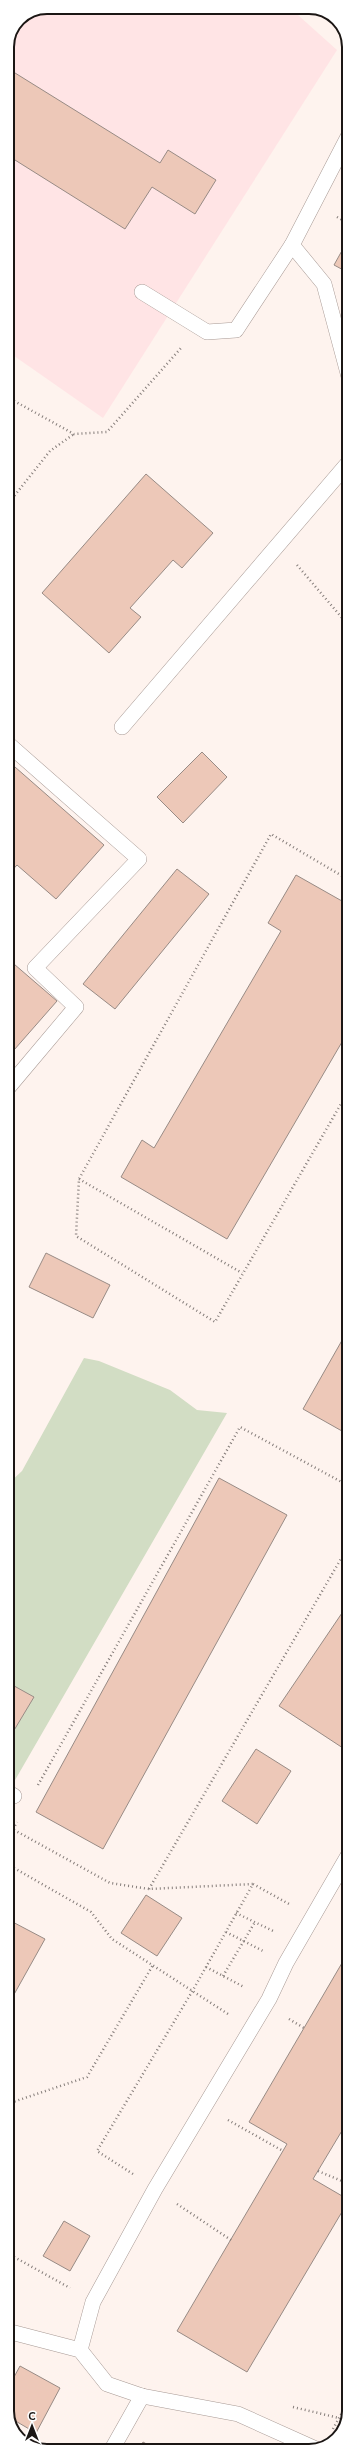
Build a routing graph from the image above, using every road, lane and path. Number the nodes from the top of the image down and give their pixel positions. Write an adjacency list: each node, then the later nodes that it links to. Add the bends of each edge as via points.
1 (342, 149): 2 (lane)
2 (292, 245): 4 (lane, via 236,330); 5 (lane, via 324,284)
3 (142, 292): 4 (lane)
4 (207, 332): 7 (path, via 188,341 107,432)
5 (342, 351)
6 (14, 401): 7 (path)
7 (74, 434): 9 (path, via 50,451)
8 (342, 470): 12 (lane)
9 (14, 496)
10 (314, 587): 11 (path)
11 (342, 618)
12 (122, 727)
13 (14, 749): 15 (lane, via 139,859 35,968 76,1007)
14 (342, 876): 17 (path, via 271,834)
15 (14, 1081)
16 (342, 1102): 18 (path)
17 (79, 1179): 18 (path); 18 (path, via 76,1236 215,1322)
18 (242, 1273)
19 (342, 1482): 21 (path, via 240,1427)
20 (342, 1557): 28 (path)
21 (36, 1787)
22 (21, 1815): 23 (path)
23 (14, 1827)
24 (14, 1830): 28 (path, via 110,1883)
25 (342, 1866): 30 (lane)
26 (14, 1868): 38 (path, via 91,1912 112,1939)
27 (253, 1884): 28 (path); 29 (path); 30 (path)
28 (149, 1889)
29 (236, 1913): 32 (path); 34 (path)
30 (313, 1916): 35 (lane)
31 (342, 1920): 33 (path)
32 (255, 1922): 35 (path, via 280,1935); 36 (path)
33 (339, 1925)
34 (226, 1932): 36 (path); 39 (path)
35 (299, 1939): 37 (lane)
36 (243, 1941): 37 (path); 40 (path)
37 (286, 1963): 42 (lane)
38 (153, 1965): 41 (path); 46 (path, via 87,2078)
39 (206, 1967): 40 (path); 41 (path)
40 (223, 1976): 42 (path)
41 (193, 1990): 45 (path); 48 (path)
42 (270, 1999): 45 (lane)
43 (284, 2015): 44 (path)
44 (304, 2028)
45 (251, 2029): 47 (lane)
46 (14, 2102)
47 (204, 2105): 49 (path); 55 (lane)
48 (98, 2151)
49 (282, 2151)
50 (318, 2172): 51 (path)
51 (342, 2181)
52 (171, 2201): 53 (path)
53 (231, 2240)
54 (14, 2257): 55 (path)
55 (94, 2302): 57 (lane)
56 (14, 2332): 57 (lane)
57 (80, 2350): 58 (lane, via 107,2384)
58 (142, 2396): 63 (lane); 64 (lane, via 238,2414)
59 (288, 2405): 61 (path)
60 (342, 2413): 61 (path)
61 (339, 2418): 62 (path)
62 (332, 2432)
63 (115, 2444)
64 (303, 2444)

